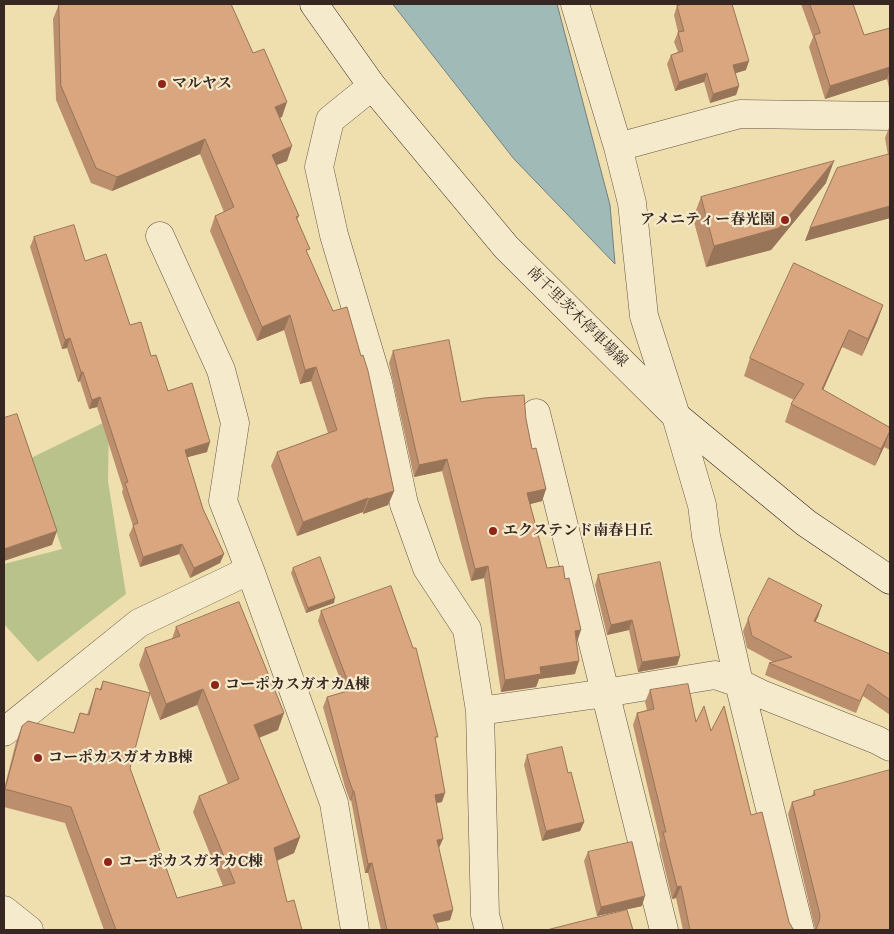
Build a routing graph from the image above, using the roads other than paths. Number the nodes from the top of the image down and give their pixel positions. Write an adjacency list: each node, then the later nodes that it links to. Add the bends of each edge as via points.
1 (314, 4): 3 (street, 南千里茨木停車場線)
2 (575, 4): 5 (street)
3 (372, 86): 8 (street, 南千里茨木停車場線, via 506,247); 13 (street, via 330,120 319,167 334,235 378,382 404,504 427,568 467,629)
4 (890, 116): 5 (street, via 740,114)
5 (618, 147): 8 (street, via 632,203 644,316)
6 (160, 236): 9 (street, via 221,370 235,423 223,501)
7 (536, 413): 12 (street)
8 (676, 416): 10 (street, 南千里茨木停車場線, via 806,523); 11 (street, via 702,505)
9 (250, 570): 14 (street, via 139,623); 18 (street, via 334,803)
10 (890, 580)
11 (739, 683): 12 (street, via 715,675); 15 (street); 21 (street)
12 (605, 694): 13 (street); 20 (street)
13 (480, 711): 19 (street, via 485,915)
14 (4, 732)
15 (890, 747)
16 (4, 910): 17 (street)
17 (29, 930)
18 (356, 930)
19 (489, 930)
20 (664, 930)
21 (800, 930)

